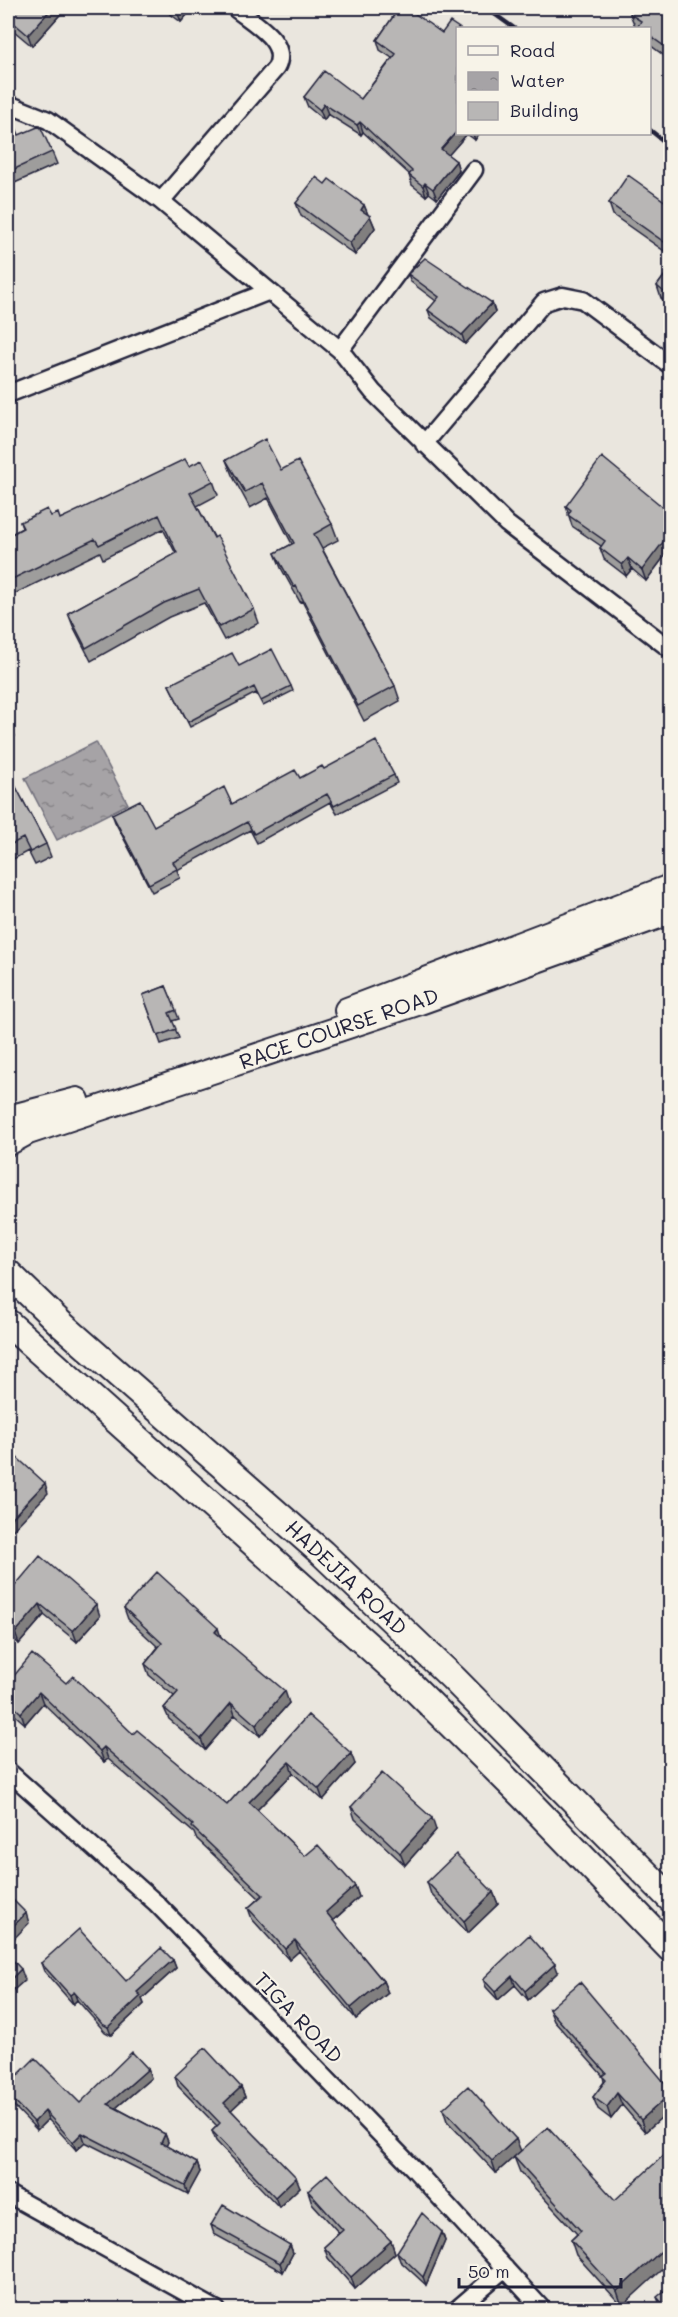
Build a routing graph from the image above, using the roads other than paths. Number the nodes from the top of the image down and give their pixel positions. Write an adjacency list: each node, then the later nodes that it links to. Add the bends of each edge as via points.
1 (235, 8): 4 (street, via 270,37 280,48 281,58)
2 (8, 104): 4 (street, via 48,120)
3 (474, 170): 6 (street)
4 (161, 201): 5 (street)
5 (267, 292): 6 (street); 8 (street)
6 (340, 350): 9 (street, via 373,392)
7 (670, 365): 9 (street, via 584,300 563,296 544,302)
8 (8, 394)
9 (424, 444): 10 (street, via 507,524)
10 (670, 649)
11 (670, 887): 13 (street, RACE COURSE ROAD, via 266,1040)
12 (670, 912): 14 (street, RACE COURSE ROAD, via 349,1026 28,1132)
13 (8, 1118)
14 (8, 1143)
15 (8, 1273): 18 (main road, HADEJIA ROAD, via 322,1554 461,1687)
16 (8, 1323): 19 (main road, HADEJIA ROAD, via 403,1677)
17 (8, 1771): 21 (street, TIGA ROAD, via 156,1904)
18 (670, 1898)
19 (670, 1948)
20 (8, 2194): 22 (street)
21 (505, 2268): 23 (street); 24 (street, TIGA ROAD)
22 (217, 2310)
23 (456, 2310)
24 (543, 2310)

